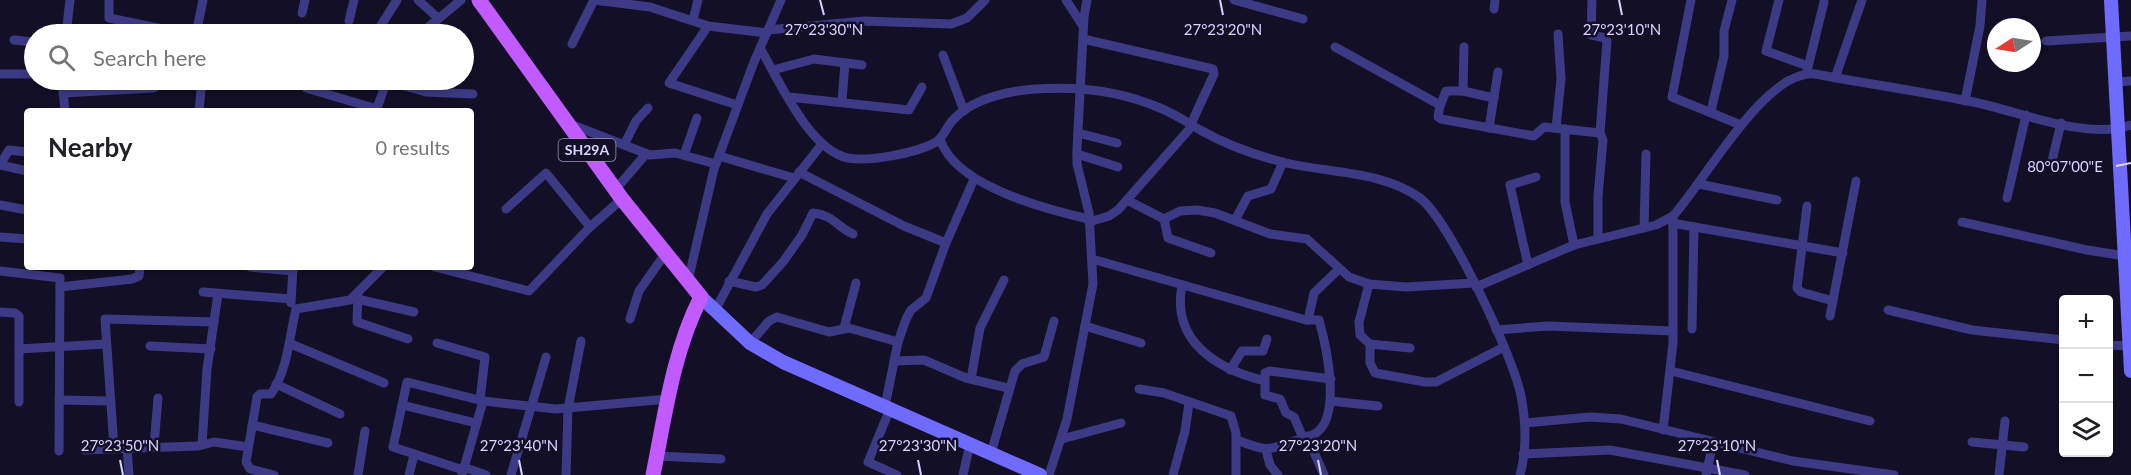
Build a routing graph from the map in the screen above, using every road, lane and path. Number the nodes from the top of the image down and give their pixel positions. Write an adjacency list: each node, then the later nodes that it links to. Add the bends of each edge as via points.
1 (67, 0): 30 (street)
2 (109, 0): 31 (street, via 109,18)
3 (202, 0): 32 (street)
4 (305, 0): 25 (street)
5 (354, 0): 29 (street)
6 (397, 0): 33 (street)
7 (418, 0): 26 (street)
8 (461, 0): 26 (street)
9 (479, 0): 86 (main road, SH29A)
10 (594, 0): 28 (street, via 650,7); 45 (street)
11 (699, 0): 28 (street)
12 (781, 0): 37 (street)
13 (985, 0): 37 (street, via 967,18 951,24 864,21)
14 (1066, 0): 36 (street)
15 (1087, 0): 36 (street)
16 (1234, 0): 27 (street)
17 (1592, 0): 94 (street, via 1591,34 1607,41)
18 (1692, 0): 83 (street, via 1672,96)
19 (1732, 0): 83 (street)
20 (1779, 0): 53 (street, via 1766,51)
21 (1862, 0): 57 (street)
22 (1982, 0): 74 (street)
23 (2111, 0): 40 (street)
24 (1824, 2): 53 (street)
25 (302, 13)
26 (438, 18): 34 (street)
27 (1303, 19)
28 (693, 20): 35 (street)
29 (349, 21)
30 (66, 24)
31 (138, 24)
32 (198, 24)
33 (382, 24)
34 (431, 24)
35 (708, 26): 37 (street); 75 (street, via 669,83)
36 (1083, 26): 41 (street)
37 (768, 31): 48 (street)
38 (1558, 34): 92 (street)
39 (2131, 36): 40 (street)
40 (2114, 37): 44 (street); 59 (street)
41 (1083, 39): 61 (street); 88 (street, via 1213,69)
42 (14, 40): 43 (street)
43 (24, 41)
44 (2046, 41)
45 (572, 44)
46 (1335, 47): 76 (street)
47 (1464, 47): 68 (street)
48 (760, 48): 52 (street); 75 (street)
49 (943, 55): 82 (street)
50 (845, 63): 51 (street); 52 (street, via 814,59); 73 (street)
51 (862, 65)
52 (773, 70): 71 (street)
53 (1807, 70): 57 (street); 89 (street, via 1777,87)
54 (1498, 72): 72 (street)
55 (0, 74): 56 (street)
56 (24, 74)
57 (1835, 78): 74 (street)
58 (2131, 81): 59 (street)
59 (2117, 82): 90 (street)
60 (922, 87): 73 (street, via 909,110)
61 (1081, 88): 82 (street, via 1018,90 984,100); 88 (street, via 1141,101); 93 (street)
62 (63, 90): 69 (street)
63 (117, 90): 69 (street)
64 (201, 90): 78 (street)
65 (312, 90): 79 (street)
66 (383, 90): 80 (street)
67 (420, 90): 70 (street)
68 (1463, 91): 72 (street); 76 (street, via 1446,92)
69 (63, 93): 77 (street)
70 (473, 94)
71 (789, 96): 73 (street); 97 (street)
72 (1494, 98): 91 (street)
73 (843, 101)
74 (1965, 101): 84 (street)
75 (737, 105): 104 (street)
76 (1440, 106): 91 (street, via 1440,119)
77 (65, 108)
78 (199, 108)
79 (370, 108)
80 (377, 108)
81 (648, 108): 98 (street)
82 (964, 111): 95 (street)
83 (1711, 111): 89 (street)
84 (2026, 115): 87 (street); 116 (street)
85 (697, 118): 103 (street)
86 (568, 123): 98 (street); 115 (main road, SH29A)
87 (2061, 123): 90 (street, via 2096,129); 105 (street)
88 (1192, 125): 106 (street, via 1216,138); 117 (street)
89 (1742, 125): 114 (street)
90 (2125, 127): 141 (street)
91 (1489, 128): 92 (street, via 1534,136 1543,128)
92 (1561, 129): 94 (street); 137 (street, via 1565,202)
93 (1078, 132): 96 (street); 101 (street)
94 (1599, 133): 134 (street, via 1603,140)
95 (940, 139): 97 (street, via 868,159 836,155); 112 (street, via 947,156)
96 (1117, 143)
97 (822, 144): 110 (street)
98 (624, 145): 100 (street)
99 (24, 152): 107 (street, via 9,150)
100 (646, 154): 103 (street); 115 (street)
101 (1077, 154): 108 (street); 124 (street)
102 (1646, 154): 130 (street)
103 (684, 155): 104 (street)
104 (717, 160): 110 (street); 151 (street)
105 (2052, 161)
106 (1283, 162): 125 (street, via 1271,189 1248,196); 156 (street, via 1370,178 1415,195 1441,224)
107 (0, 165): 109 (street)
108 (1119, 168)
109 (24, 170)
110 (797, 175): 135 (street); 152 (street, via 767,214)
111 (1536, 177): 143 (street, via 1510,185)
112 (974, 179): 124 (street); 135 (street)
113 (1856, 181): 138 (street)
114 (1699, 184): 118 (street); 126 (street)
115 (619, 194): 128 (street); 139 (main road, SH29A)
116 (2007, 198)
117 (1127, 200): 123 (street); 124 (street, via 1109,216)
118 (1777, 200)
119 (0, 205): 121 (street)
120 (1808, 206): 136 (street)
121 (24, 209)
122 (506, 209): 128 (street, via 546,173)
123 (1164, 219): 125 (street, via 1180,211 1197,210); 140 (street, via 1167,237)
124 (1089, 220): 142 (street)
125 (1234, 220): 144 (street, via 1270,234 1311,241)
126 (1673, 220): 129 (street); 130 (street); 178 (street)
127 (1962, 222): 141 (street)
128 (590, 227): 148 (street, via 529,291)
129 (1694, 227): 136 (street); 176 (street)
130 (1644, 228): 134 (street)
131 (853, 234): 152 (street, via 840,228 833,218 813,213 802,235 762,285)
132 (0, 237): 133 (street)
133 (24, 239)
134 (1598, 239): 137 (street)
135 (946, 243): 183 (street, via 926,298 910,310)
136 (1802, 244): 138 (street); 163 (street, via 1797,290)
137 (1574, 245): 143 (street)
138 (1843, 253): 163 (street)
139 (665, 254): 151 (main road, SH29A); 170 (street, via 639,291)
140 (1212, 254)
141 (2125, 256): 193 (street)
142 (1092, 259): 155 (street); 174 (street, via 1092,296)
143 (1528, 264): 156 (street)
144 (1339, 269): 154 (street); 171 (street, via 1314,292)
145 (140, 270): 157 (street, via 135,278)
146 (293, 270): 162 (street)
147 (381, 270): 160 (street)
148 (447, 270)
149 (0, 271): 157 (street, via 58,276)
150 (1004, 280): 203 (street, via 980,328)
151 (688, 281): 161 (main road, SH29A)
152 (729, 281): 168 (street)
153 (856, 283): 175 (street)
154 (1369, 284): 156 (street); 189 (street, via 1358,326 1360,335)
155 (1182, 285): 171 (street); 200 (street, via 1182,309 1195,344 1206,356)
156 (1475, 285): 177 (street)
157 (60, 287): 191 (street)
158 (203, 292): 159 (street)
159 (218, 294): 162 (street); 173 (street)
160 (357, 296): 164 (street); 167 (street); 179 (street, via 357,322)
161 (701, 297): 168 (street); 211 (main road, via 684,333)
162 (291, 299): 164 (street)
163 (1833, 301): 169 (street)
164 (296, 309): 188 (street)
165 (1888, 310): 181 (street, via 1972,330)
166 (0, 312): 196 (street, via 19,315)
167 (414, 312)
168 (714, 312): 185 (street)
169 (1830, 316)
170 (630, 319)
171 (1308, 320): 204 (street, via 1320,321)
172 (1054, 321): 208 (street, via 1044,357 1018,367)
173 (214, 322): 187 (street, via 106,318); 197 (street)
174 (1085, 326): 186 (street); 233 (street)
175 (844, 328): 183 (street); 185 (street, via 829,332 774,317)
176 (1692, 329)
177 (1496, 330): 178 (street, via 1548,326); 194 (street)
178 (1673, 331): 201 (street)
179 (408, 339)
180 (1267, 339): 200 (street, via 1263,351 1242,351)
181 (2059, 339)
182 (581, 341): 222 (street)
183 (898, 342): 199 (street)
184 (437, 343): 213 (street, via 485,357)
185 (750, 343): 221 (street, via 806,374)
186 (1142, 343)
187 (105, 344): 191 (street); 214 (street)
188 (291, 344): 206 (street); 207 (street)
189 (1370, 344): 194 (street, via 1370,363 1375,373 1425,382 1450,376); 195 (street)
190 (2113, 345): 193 (street)
191 (58, 346): 196 (street); 212 (street)
192 (150, 346): 197 (street)
193 (2130, 346): 202 (street)
194 (1504, 347): 228 (street, via 1521,393)
195 (1410, 348)
196 (19, 349): 216 (street)
197 (210, 349): 239 (street)
198 (546, 357): 219 (street)
199 (894, 362): 203 (street, via 924,360); 221 (street)
200 (1230, 369): 205 (street)
201 (1671, 371): 224 (street); 230 (street)
202 (2131, 371)
203 (971, 379): 208 (street)
204 (1331, 380): 205 (street, via 1269,371); 215 (street)
205 (1264, 381): 232 (street, via 1265,395 1280,399)
206 (384, 382)
207 (276, 384): 223 (street); 229 (street, via 271,394 257,396)
208 (1008, 388): 249 (street)
209 (1139, 388): 217 (street)
210 (158, 398): 241 (street)
211 (668, 399): 222 (street); 252 (main road)
212 (59, 400): 214 (street); 248 (street)
213 (482, 400): 218 (street, via 409,382); 219 (street); 226 (street)
214 (110, 401): 245 (street)
215 (1330, 401): 220 (street); 232 (street, via 1320,429)
216 (20, 402)
217 (1189, 403): 234 (street, via 1228,413 1234,420); 270 (street)
218 (402, 405): 226 (street); 251 (street, via 393,447)
219 (532, 406): 222 (street); 263 (street)
220 (1378, 406)
221 (887, 408): 238 (street); 266 (street, via 868,462)
222 (568, 409): 264 (street)
223 (340, 414)
224 (1870, 421)
225 (2005, 421): 240 (street)
226 (476, 423): 254 (street)
227 (1121, 423): 233 (street)
228 (1525, 423): 230 (street, via 1605,417); 250 (street)
229 (252, 425): 236 (street); 243 (street)
230 (1663, 430): 237 (street)
231 (365, 431): 260 (street)
232 (1305, 437): 247 (street); 273 (street)
233 (1062, 438): 269 (street)
234 (1237, 440): 247 (street); 271 (street)
235 (1972, 442): 240 (street)
236 (328, 443)
237 (1713, 443): 255 (street); 257 (street)
238 (970, 444): 249 (street); 267 (street)
239 (202, 445): 241 (street); 243 (street, via 211,442)
240 (2003, 445): 244 (street); 277 (street)
241 (154, 446): 242 (street)
242 (127, 447): 245 (street); 258 (street)
243 (248, 447): 259 (street, via 247,467)
244 (2024, 447)
245 (114, 448): 246 (street)
246 (84, 450)
247 (1266, 450): 272 (street)
248 (59, 451)
249 (991, 453): 256 (street)
250 (1523, 454): 255 (street, via 1610,450); 274 (street)
251 (414, 455): 254 (street); 261 (street)
252 (657, 456): 253 (street); 265 (main road)
253 (721, 459)
254 (463, 471): 262 (street)
255 (1706, 471): 275 (street)
256 (1026, 472): 268 (street)
257 (1844, 472): 276 (street)
258 (129, 475)
259 (274, 475)
260 (358, 475)
261 (409, 475)
262 (486, 475)
263 (511, 475)
264 (566, 475)
265 (653, 475)
266 (897, 475)
267 (963, 475)
268 (1040, 475)
269 (1049, 475)
270 (1173, 475)
271 (1236, 475)
272 (1278, 475)
273 (1324, 475)
274 (1520, 475)
275 (1745, 475)
276 (1894, 475)
277 (2000, 475)

